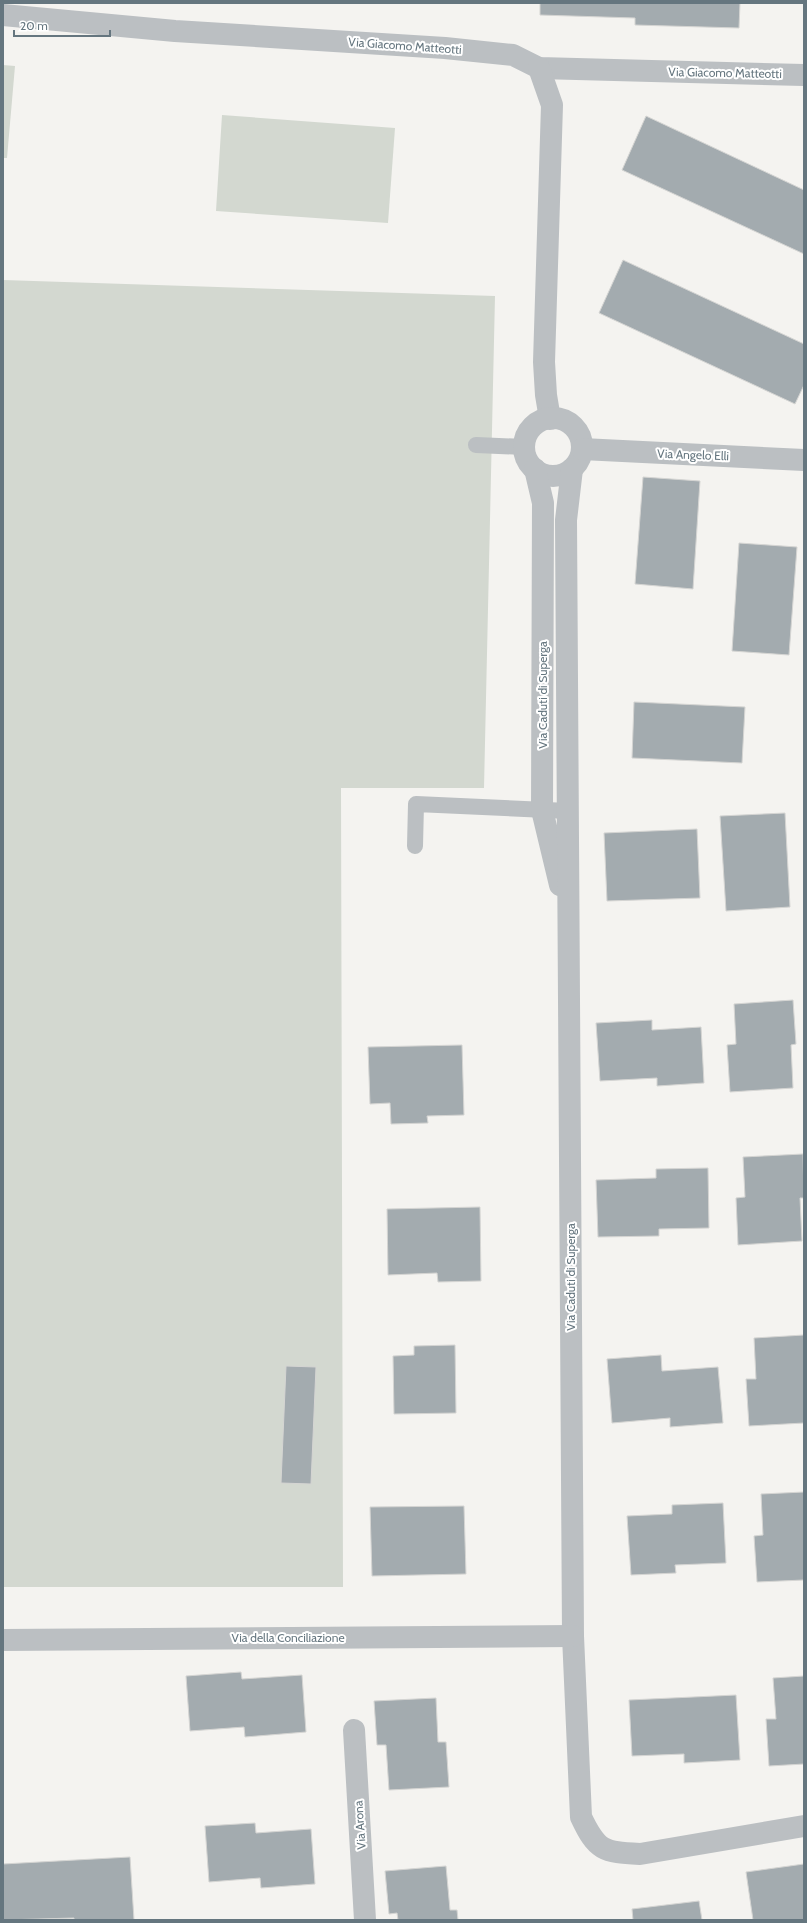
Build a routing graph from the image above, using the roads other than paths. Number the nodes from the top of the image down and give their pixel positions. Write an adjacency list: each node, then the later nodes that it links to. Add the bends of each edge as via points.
1 (3, 15): 2 (street, Via Giacomo Matteotti, via 175,31 446,48 513,55)
2 (539, 68): 3 (street, Via Giacomo Matteotti); 4 (street, via 552,105 544,362)
3 (804, 75)
4 (550, 419): 6 (street, via 541,421 533,427 528,434); 7 (street, via 558,419 573,426 578,432)
5 (476, 445): 6 (lane)
6 (525, 447): 9 (street, via 528,462)
7 (582, 449): 8 (street, Via Angelo Elli); 10 (street)
8 (804, 460)
9 (535, 469): 10 (street, via 549,476 557,476); 11 (street, Via Caduti di Superga, via 543,503)
10 (572, 469): 12 (street, Via Caduti di Superga, via 566,520)
11 (542, 810): 12 (lane); 13 (lane, via 416,804); 14 (street, Via Caduti di Superga)
12 (568, 811): 14 (street, Via Caduti di Superga)
13 (415, 846)
14 (569, 919): 15 (street, Via Caduti di Superga)
15 (573, 1636): 16 (street, Via della Conciliazione); 18 (street, Via Caduti di Superga, via 581,1817 589,1834 600,1847 618,1853 640,1854)
16 (3, 1640)
17 (354, 1730): 19 (street, Via Arona)
18 (804, 1826)
19 (365, 1920)

